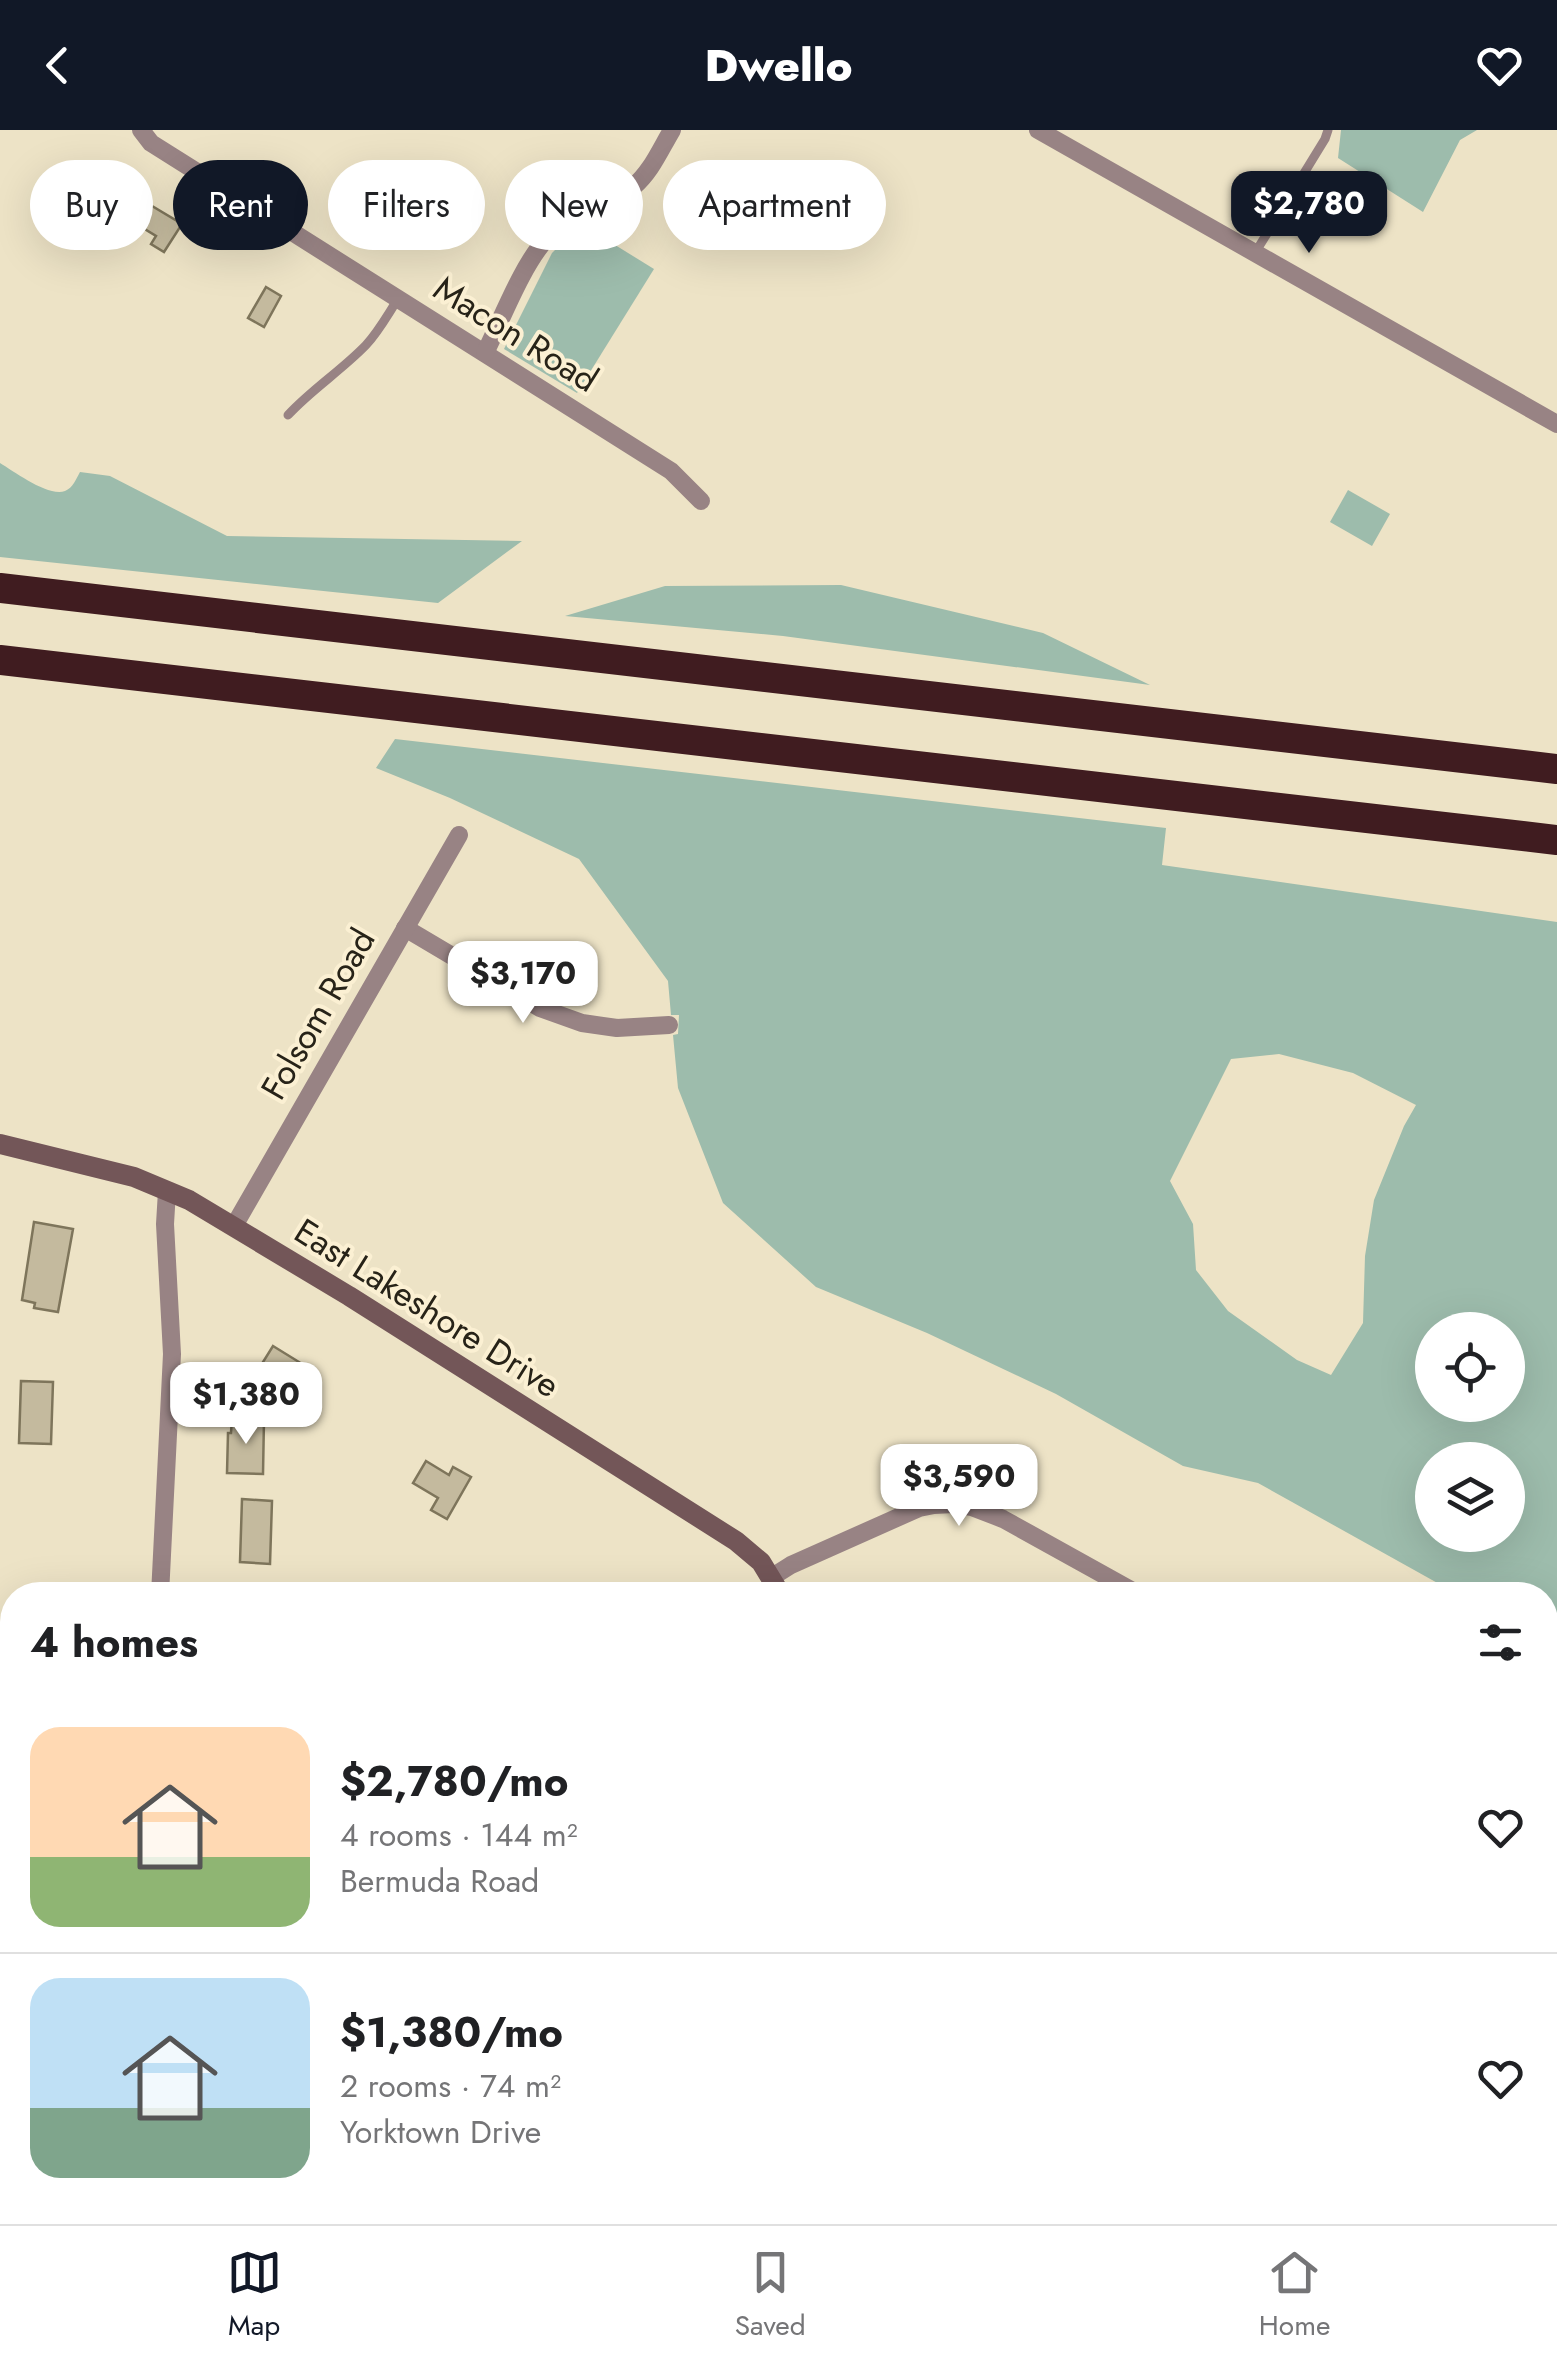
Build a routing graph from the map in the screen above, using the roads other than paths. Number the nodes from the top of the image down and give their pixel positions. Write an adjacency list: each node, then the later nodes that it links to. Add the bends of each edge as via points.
1 (141, 130): 6 (street, Macon Road, via 151,143)
2 (672, 130): 7 (street, via 631,190 545,240)
3 (1038, 130): 5 (street)
4 (1328, 130): 5 (lane)
5 (1255, 253): 9 (street)
6 (398, 299): 7 (street, Macon Road); 8 (lane, via 368,342)
7 (485, 353): 10 (street, Macon Road, via 671,471)
8 (288, 414)
9 (1557, 424)
10 (701, 502)
11 (0, 588): 13 (highway)
12 (0, 660): 15 (highway)
13 (1557, 769)
14 (459, 836): 16 (street, Folsom Road)
15 (1557, 840)
16 (405, 928): 17 (street, via 540,1008 617,1028); 20 (street, Folsom Road)
17 (670, 1025)
18 (0, 1144): 19 (street, East Lakeshore Drive)
19 (167, 1190): 20 (street, East Lakeshore Drive); 21 (street, via 172,1354)
20 (234, 1226): 22 (street, East Lakeshore Drive, via 736,1541)
21 (161, 1582)
22 (774, 1582)
23 (779, 1582): 24 (street, via 791,1565 934,1504 972,1507 1003,1519)
24 (1117, 1582)

